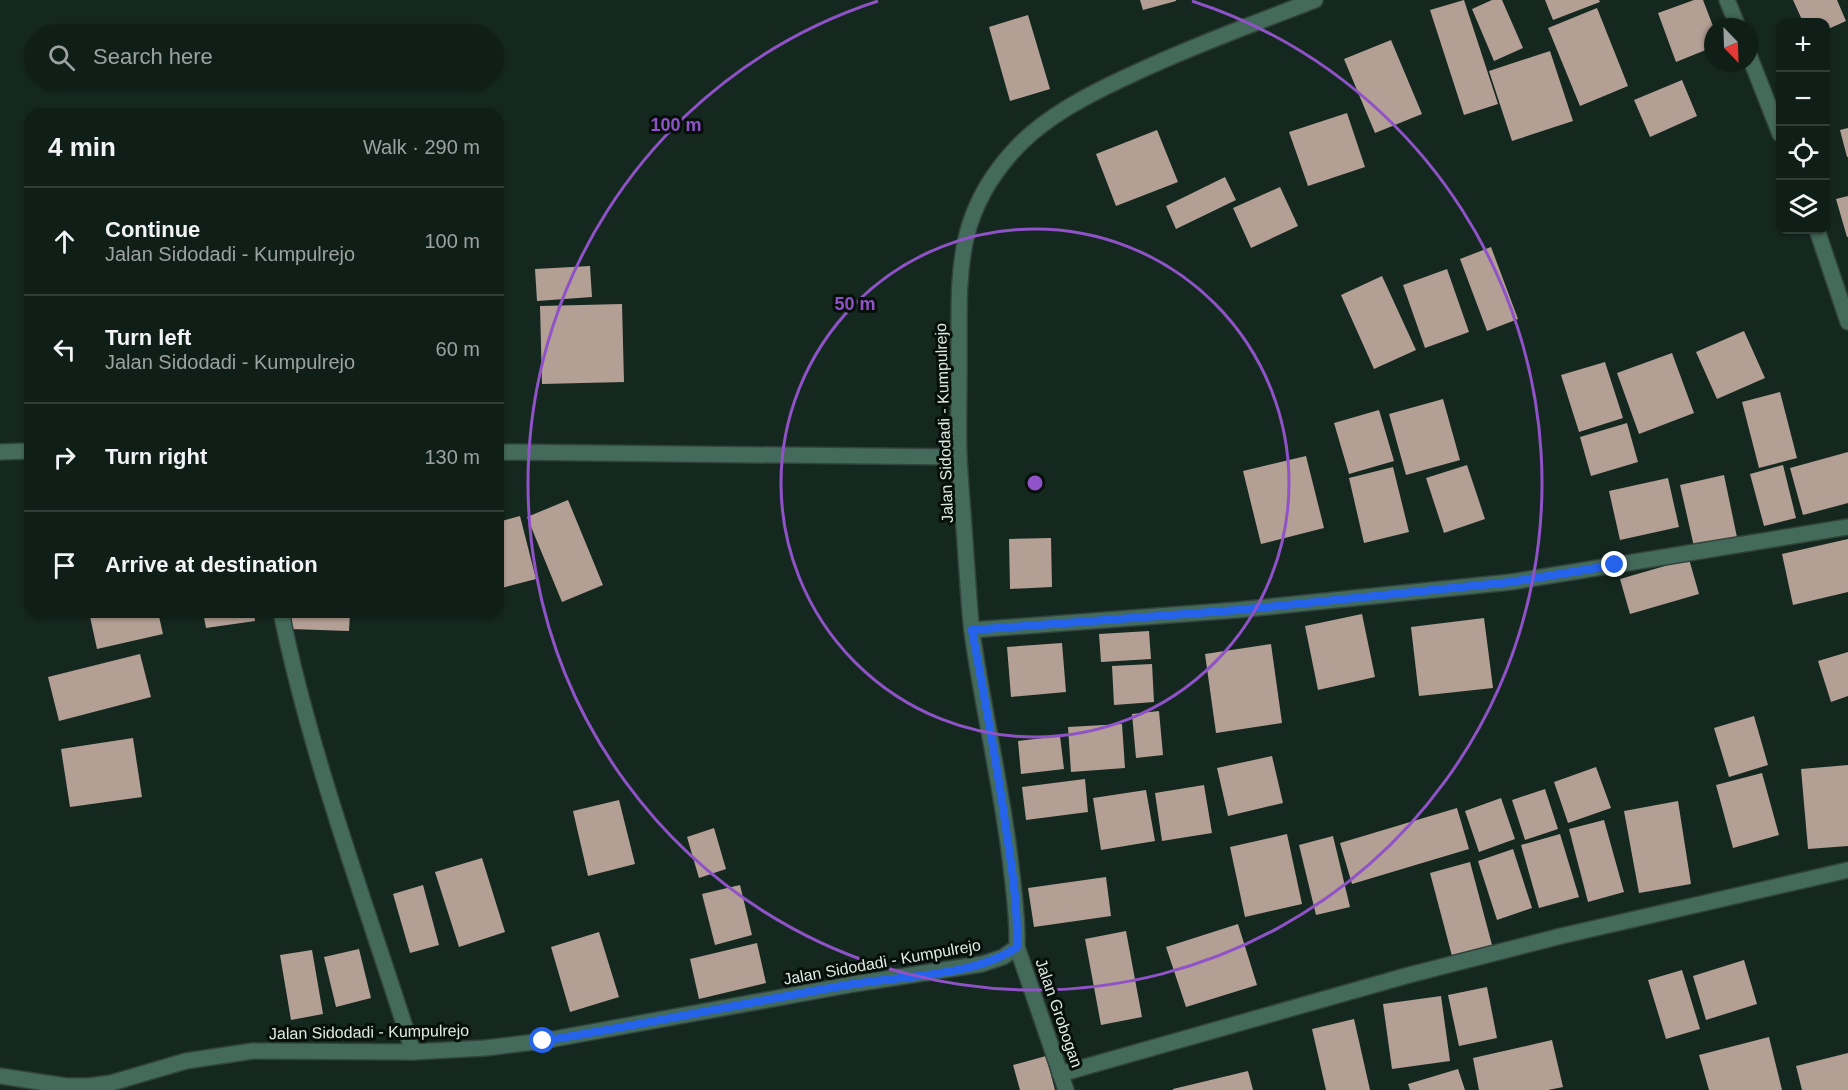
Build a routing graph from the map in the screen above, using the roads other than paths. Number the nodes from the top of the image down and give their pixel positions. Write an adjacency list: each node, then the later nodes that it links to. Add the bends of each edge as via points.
1 (1315, 0): 11 (street, Jalan Sidodadi - Kumpulrejo, via 1208,41 1100,90 1039,127 1005,161 974,207 961,266)
2 (1727, 0): 3 (street)
3 (1734, 18)
4 (1756, 72): 5 (street)
5 (1777, 126)
6 (1817, 234): 7 (street)
7 (1848, 322)
8 (24, 451): 9 (street)
9 (0, 452)
10 (504, 452): 11 (street)
11 (959, 457): 14 (street, Jalan Sidodadi - Kumpulrejo)
12 (1848, 527): 14 (street, via 1511,582 1238,610)
13 (282, 618): 17 (street, via 318,757)
14 (972, 630): 16 (street, Jalan Sidodadi - Kumpulrejo, via 1000,784)
15 (1848, 870): 18 (street, via 1419,972)
16 (1017, 947): 17 (street, Jalan Sidodadi - Kumpulrejo, via 982,964 616,1029 485,1048); 18 (street, Jalan Grobogan)
17 (413, 1053): 19 (street, Jalan Sidodadi - Kumpulrejo, via 253,1052 186,1061 89,1086)
18 (1060, 1074): 20 (street, Jalan Grobogan)
19 (0, 1076)
20 (1066, 1090)

